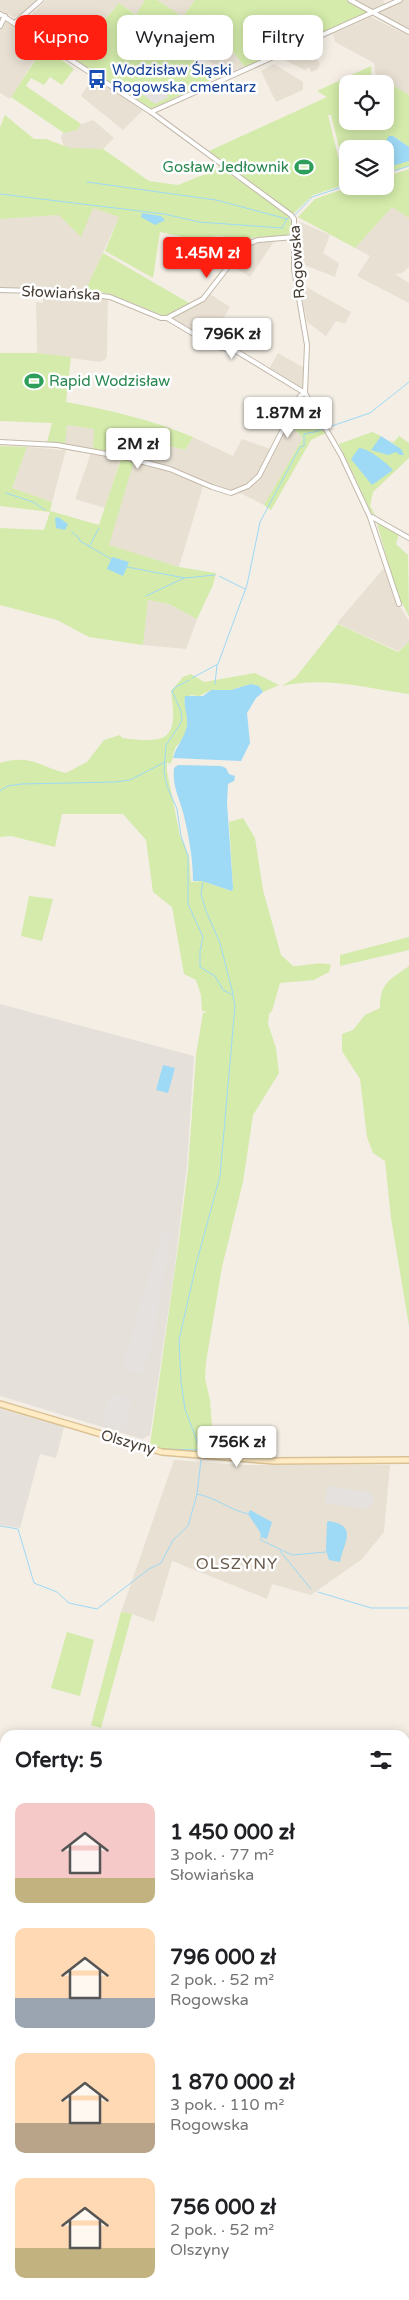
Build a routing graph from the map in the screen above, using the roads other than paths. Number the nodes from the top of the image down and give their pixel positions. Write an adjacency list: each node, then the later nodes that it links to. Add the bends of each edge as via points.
1 (41, 0): 6 (street)
2 (350, 0): 5 (street)
3 (400, 0): 5 (street)
4 (0, 14): 7 (street, Rogowska)
5 (373, 14): 10 (street); 12 (street)
6 (24, 15)
7 (5, 16): 8 (street, Rogowska); 9 (street)
8 (15, 21)
9 (0, 26)
10 (409, 32)
11 (73, 60): 12 (street, Rogowska)
12 (151, 112): 13 (street, Rogowska, via 291,215)
13 (295, 237): 15 (street, via 250,243 203,299); 16 (street, Rogowska, via 294,269 307,345)
14 (0, 290): 15 (street, Słowiańska, via 78,292 110,297)
15 (167, 318): 16 (street, via 214,346 236,351)
16 (304, 392): 17 (street, Rogowska, via 259,476 248,486 230,492 170,469 124,457 57,446); 18 (street, via 329,432)
17 (0, 442)
18 (370, 516): 19 (street); 20 (street)
19 (409, 537)
20 (400, 604)
21 (0, 1404): 22 (street, Olszyny, via 162,1452 274,1461)
22 (409, 1460)

